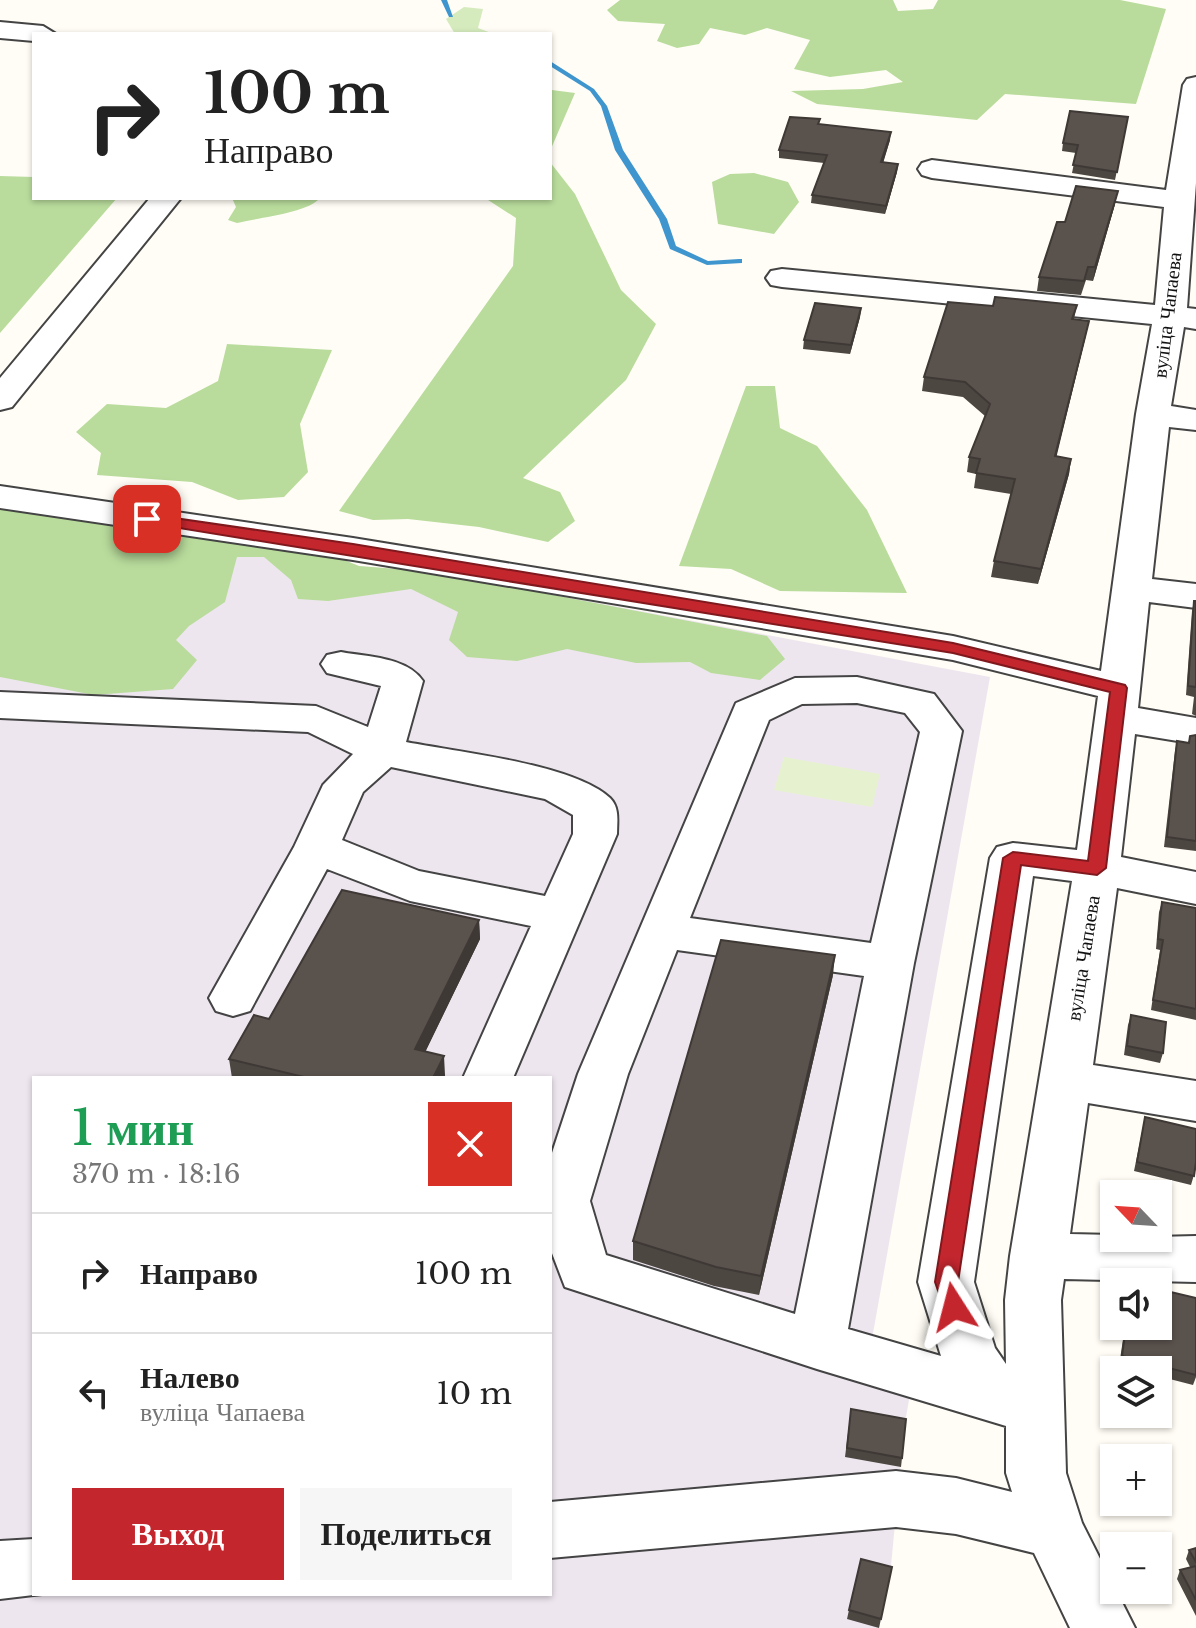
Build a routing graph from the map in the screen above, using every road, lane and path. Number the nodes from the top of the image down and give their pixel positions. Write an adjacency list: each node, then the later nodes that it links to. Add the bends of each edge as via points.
1 (0, 30): 2 (street)
2 (32, 33)
3 (1196, 89): 4 (street, вуліца Чапаева)
4 (1191, 152): 7 (street, вуліца Чапаева)
5 (932, 169): 7 (street)
6 (164, 200): 10 (street)
7 (1184, 215): 9 (street, вуліца Чапаева)
8 (782, 278): 9 (street)
9 (1183, 318): 11 (street, вуліца Чапаева)
10 (0, 400)
11 (1153, 414): 12 (street); 14 (street, вуліца Чапаева)
12 (1196, 420)
13 (0, 497): 17 (street, via 368,551 953,648)
14 (1132, 588): 15 (street); 17 (street, вуліца Чапаева)
15 (1196, 596)
16 (341, 664): 20 (street, via 403,681)
17 (1117, 702): 19 (street); 22 (street, вуліца Чапаева)
18 (0, 705): 20 (street, via 316,719)
19 (1196, 731)
20 (382, 751): 21 (street, via 345,785); 24 (street, via 558,787 595,809 595,834)
21 (316, 847): 24 (street, via 410,885); 27 (street)
22 (1097, 868): 23 (street); 29 (street, вуліца Чапаева); 34 (street, via 1013,858 946,1282 970,1357)
23 (1196, 888)
24 (559, 915): 28 (street)
25 (663, 931): 26 (street); 26 (street, via 751,712 795,691 857,690 919,703 941,731); 33 (street, via 603,1074 563,1201 584,1271)
26 (890, 963): 33 (street)
27 (233, 998)
28 (489, 1076)
29 (1065, 1080): 30 (street); 31 (street, вуліца Чапаева)
30 (1196, 1101)
31 (1037, 1256): 32 (street); 34 (street, вуліца Чапаева)
32 (1196, 1259)
33 (817, 1345): 34 (street)
34 (1014, 1402): 36 (street, вуліца Чапаева)
35 (552, 1530): 36 (street, via 896,1499 956,1506)
36 (1054, 1530): 39 (street, вуліца Чапаева)
37 (32, 1568): 38 (street)
38 (0, 1570)
39 (1103, 1628)

